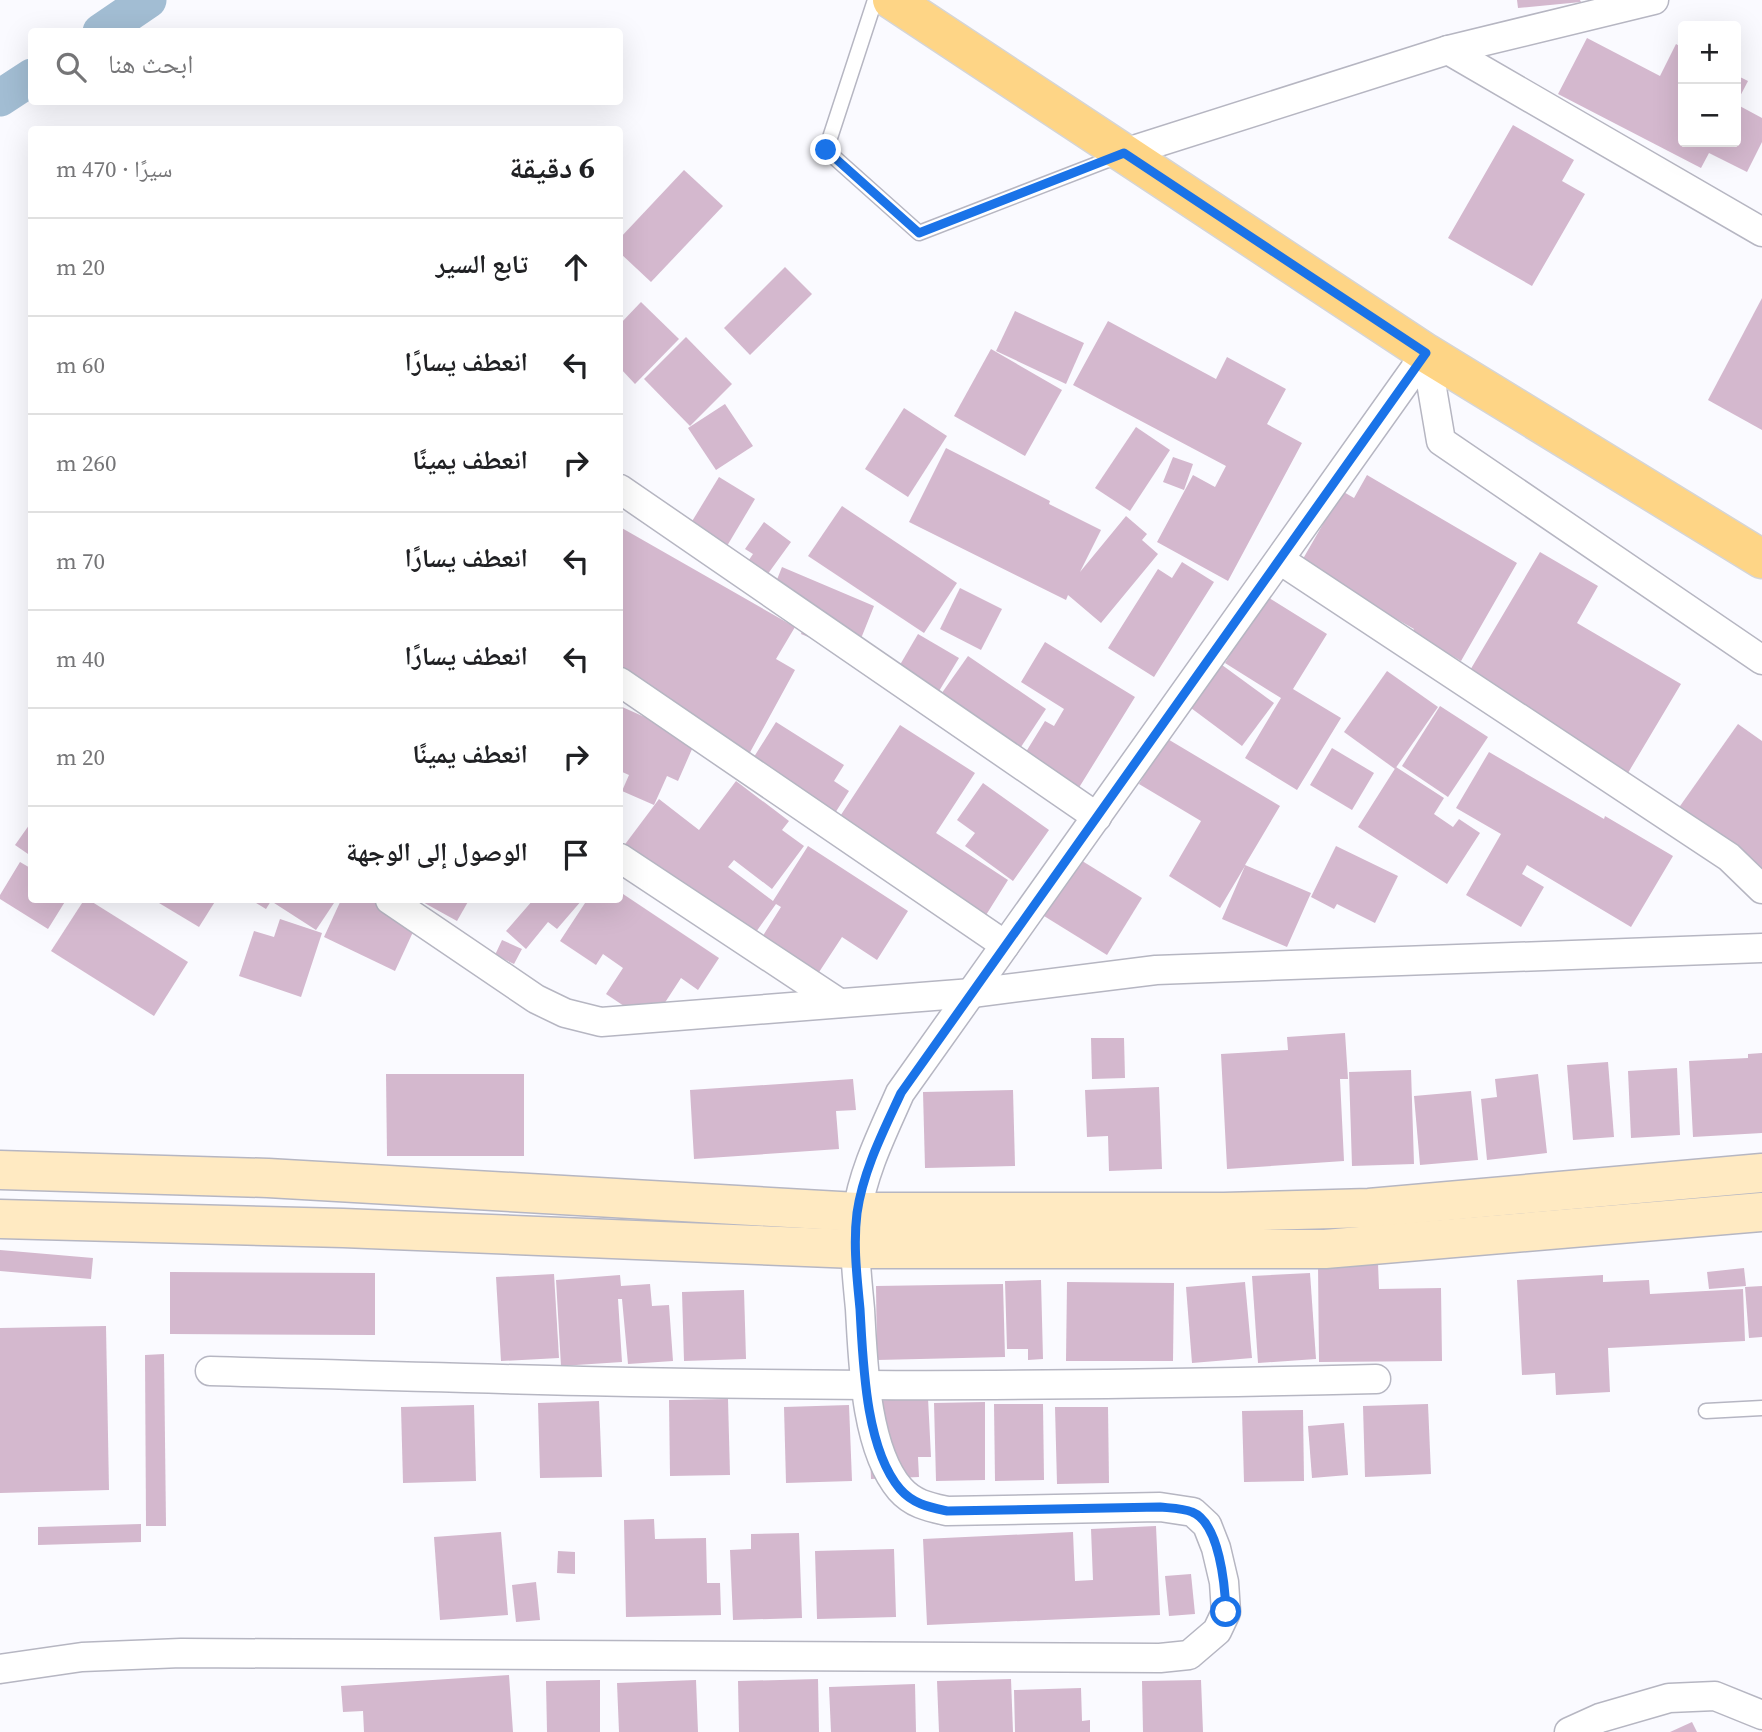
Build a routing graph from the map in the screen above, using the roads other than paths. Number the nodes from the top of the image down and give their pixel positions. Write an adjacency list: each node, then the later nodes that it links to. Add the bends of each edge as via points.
1 (875, 0): 5 (lane, via 826,150 919,233)
2 (892, 0): 5 (main road)
3 (1654, 0): 4 (street)
4 (1448, 50): 5 (street); 6 (street)
5 (1124, 153): 7 (main road)
6 (1762, 232)
7 (1426, 353): 9 (main road); 10 (street); 11 (street, via 1441,441)
8 (623, 491): 13 (street)
9 (1762, 559)
10 (1280, 560): 13 (street); 15 (street, via 1729,857)
11 (1762, 660)
12 (623, 684): 17 (street)
13 (1097, 817): 17 (street)
14 (623, 860): 20 (street)
15 (1762, 889)
16 (394, 903): 20 (street, via 537,999 565,1013 601,1022)
17 (1006, 945): 19 (street)
18 (1762, 948): 19 (street, via 1156,970)
19 (972, 993): 20 (street); 23 (street, via 901,1093 873,1153)
20 (839, 1003)
21 (0, 1170): 23 (main road, via 268,1178)
22 (1762, 1173): 23 (main road, via 1368,1208)
23 (858, 1212): 26 (street)
24 (1762, 1212): 26 (main road, via 1325,1249)
25 (0, 1219): 26 (main road)
26 (855, 1249): 29 (street)
27 (209, 1371): 29 (street)
28 (1376, 1379): 29 (street)
29 (865, 1385): 32 (street, via 885,1462 900,1489 920,1505 947,1511 1160,1507 1193,1512 1206,1525 1224,1582 1226,1612 1217,1631 1189,1655 1160,1658 181,1653 82,1657)
30 (1762, 1408): 31 (lane)
31 (1706, 1411)
32 (0, 1669)
33 (1762, 1715): 34 (street, via 1715,1696 1668,1698)
34 (1569, 1732)

